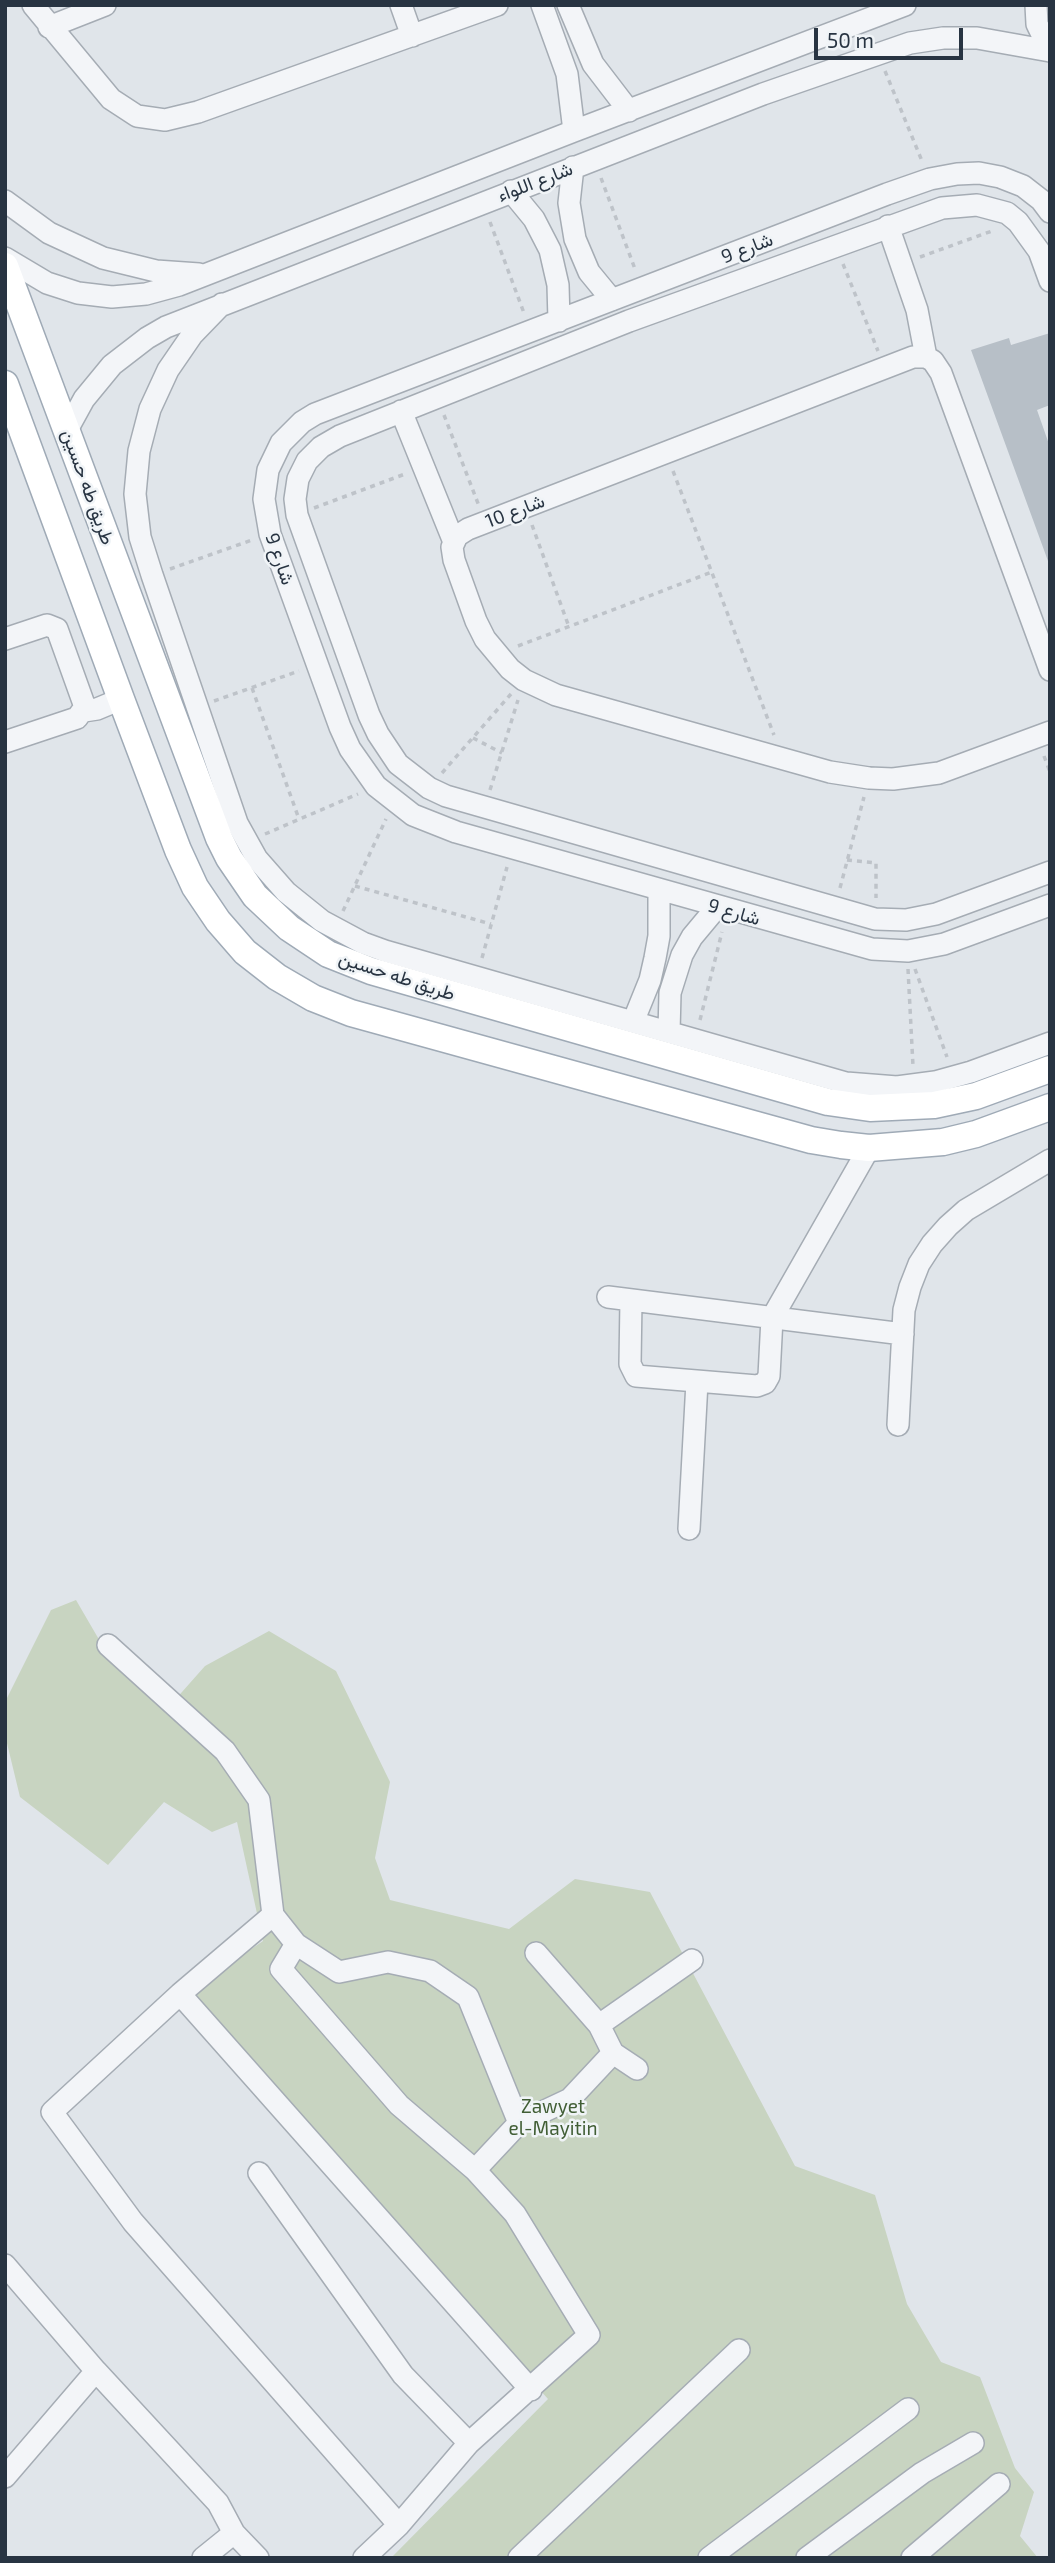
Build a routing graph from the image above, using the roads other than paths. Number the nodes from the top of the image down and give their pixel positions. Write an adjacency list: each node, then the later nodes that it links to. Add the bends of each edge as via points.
1 (33, 5): 10 (street)
2 (105, 5): 10 (street)
3 (401, 5): 11 (street)
4 (497, 5): 11 (street)
5 (542, 5): 16 (street, via 567,74)
6 (568, 5): 15 (street, via 593,64)
7 (905, 5): 9 (street, شارع اللواء)
8 (1036, 5): 12 (street, via 1037,24)
9 (853, 15): 13 (street, شارع اللواء)
10 (49, 27): 11 (street, via 111,99 137,116 165,120)
11 (412, 36)
12 (1050, 51): 14 (street, شارع اللواء, via 977,38 943,38 878,52)
13 (751, 64): 14 (street); 15 (street, شارع اللواء)
14 (763, 94): 17 (street, شارع اللواء)
15 (629, 111): 16 (street, شارع اللواء)
16 (574, 131): 26 (street, شارع اللواء)
17 (573, 167): 19 (street, شارع اللواء); 28 (street, via 569,203 575,239 589,272)
18 (907, 187): 21 (street, شارع 9, via 979,173 1023,186); 22 (street); 28 (street, شارع 9)
19 (511, 191): 29 (street, شارع اللواء); 30 (street, via 534,219 550,250 558,285)
20 (5, 201): 26 (street, via 49,233 103,257 156,271)
21 (1050, 212)
22 (918, 216): 23 (street, شارع 9); 27 (street, شارع 9, via 977,205 1007,213 1039,251)
23 (888, 226): 31 (street, via 917,310); 33 (street, شارع 9)
24 (5, 258): 26 (street, شارع اللواء, via 47,283 112,297 146,294)
25 (5, 265): 34 (main road, طريق طه حسين)
26 (211, 274)
27 (1050, 281)
28 (612, 300): 30 (street, شارع 9)
29 (222, 303): 34 (street, شارع اللواء, via 166,327 129,351 84,398); 52 (street, via 180,352 150,409 139,451 135,494 140,537 152,575 246,842 286,892 335,929 385,951)
30 (559, 321): 45 (street, شارع 9, via 302,422 281,443 268,470 264,499 271,534 350,749 376,786 434,825)
31 (926, 358): 35 (street, شارع 10, via 913,357 485,522); 39 (street, via 941,373)
32 (5, 384): 37 (main road)
33 (401, 411): 35 (street); 44 (street, شارع 9, via 340,436 313,453 298,479 295,499 369,715 387,751 429,788)
34 (67, 430): 36 (main road, طريق طه حسين)
35 (454, 541): 42 (street, via 452,554 476,621 496,655 524,680 556,695 839,774 869,778 939,773)
36 (136, 617): 37 (main road); 52 (main road, طريق طه حسين, via 219,838 241,878 271,913 307,942 349,963)
37 (98, 632): 40 (main road)
38 (5, 639): 41 (street, via 42,626 57,629)
39 (1050, 670)
40 (121, 699): 41 (street); 58 (main road, via 195,887 245,952 277,977 351,1013 811,1140)
41 (84, 711): 43 (street, via 77,718)
42 (1050, 732)
43 (5, 742)
44 (580, 835): 45 (street); 48 (street, شارع 9, via 875,919 921,918)
45 (571, 865): 47 (street, شارع 9)
46 (1050, 872): 48 (street, شارع 9)
47 (659, 890): 50 (street, شارع 9); 52 (street, via 650,980)
48 (999, 891): 51 (street)
49 (1050, 905): 51 (street, شارع 9)
50 (722, 908): 51 (street, شارع 9, via 854,946 908,951 944,944); 53 (street, via 703,921 682,955 670,993)
51 (1010, 920)
52 (622, 1027): 53 (street); 55 (main road, طريق طه حسين)
53 (668, 1032): 55 (street)
54 (1050, 1044): 55 (street, via 955,1077 914,1085 871,1087)
55 (743, 1066): 56 (main road, طريق طه حسين, via 828,1102 892,1109 956,1101)
56 (1050, 1069)
57 (1050, 1107): 58 (main road, via 943,1142)
58 (869, 1148): 62 (street)
59 (1050, 1160): 63 (street, via 966,1210 932,1244 910,1287)
60 (608, 1297): 61 (street)
61 (631, 1300): 62 (street); 64 (street, via 632,1373)
62 (772, 1318): 63 (street); 64 (street, via 765,1383)
63 (903, 1334): 65 (street)
64 (697, 1382): 66 (street)
65 (898, 1425)
66 (689, 1529)
67 (108, 1645): 68 (street, via 225,1751 259,1800)
68 (273, 1915): 69 (street); 72 (street)
69 (296, 1944): 76 (street, via 339,1972 388,1962 430,1971 468,1997); 77 (street, via 281,1969 399,2105)
70 (536, 1953): 73 (street)
71 (692, 1960): 73 (street)
72 (180, 1994): 82 (street); 88 (street, via 52,2112 133,2222)
73 (599, 2025): 74 (street)
74 (613, 2053): 75 (street); 76 (street, via 570,2099)
75 (637, 2070)
76 (519, 2123): 77 (street)
77 (475, 2170): 82 (street, via 515,2214 589,2335)
78 (259, 2173): 84 (street, via 403,2375)
79 (5, 2265): 81 (street)
80 (739, 2350): 93 (street)
81 (96, 2371): 86 (street); 89 (street, via 218,2503)
82 (531, 2390): 84 (street)
83 (908, 2409): 94 (street)
84 (469, 2443): 88 (street)
85 (973, 2443): 95 (street, via 922,2473)
86 (5, 2477)
87 (999, 2484): 96 (street)
88 (399, 2525): 92 (street)
89 (234, 2533): 90 (street); 91 (street)
90 (203, 2558)
91 (258, 2558)
92 (364, 2558)
93 (519, 2558)
94 (709, 2558)
95 (807, 2558)
96 (912, 2558)

